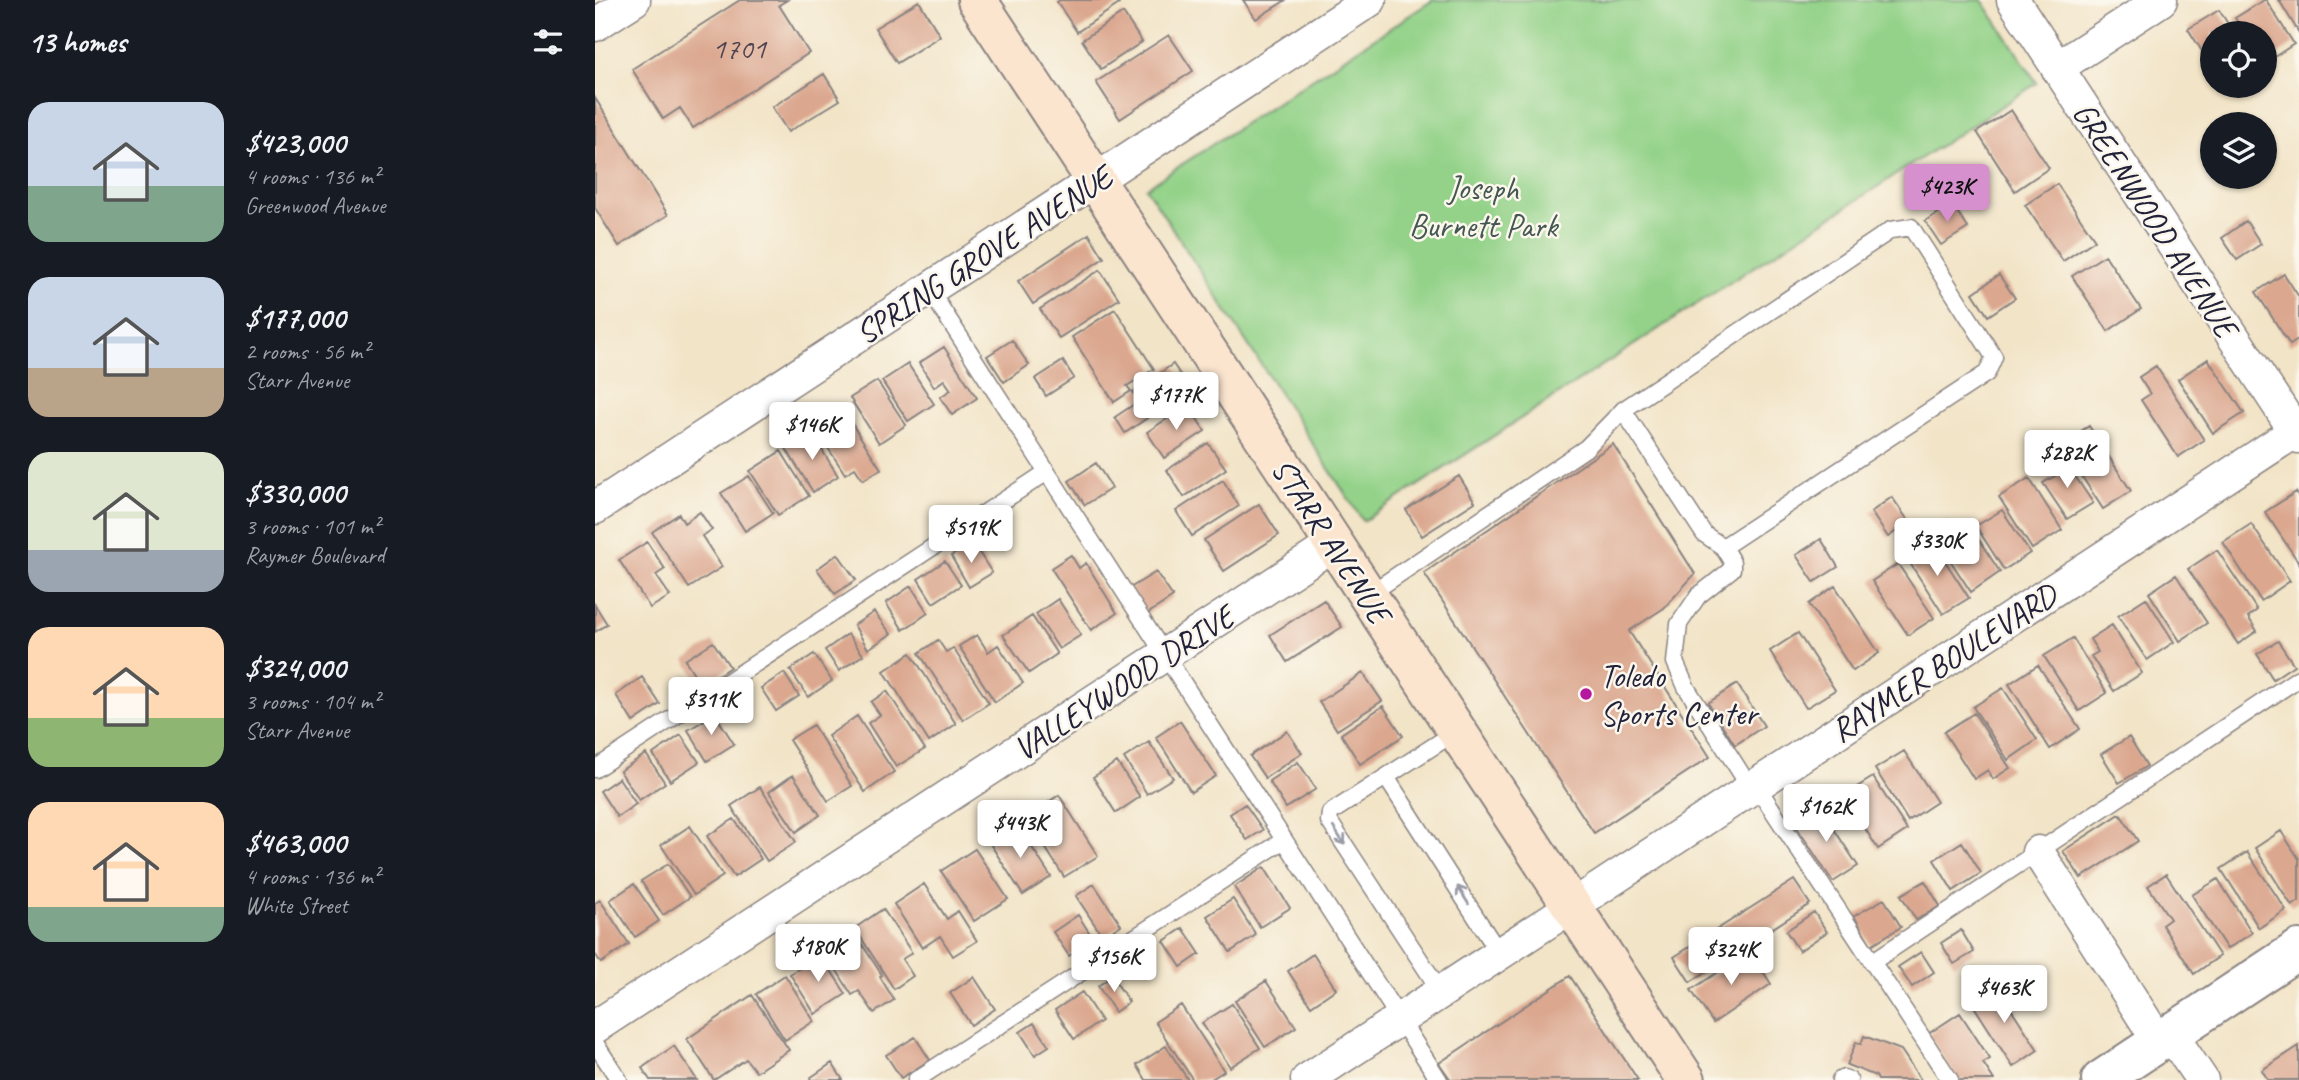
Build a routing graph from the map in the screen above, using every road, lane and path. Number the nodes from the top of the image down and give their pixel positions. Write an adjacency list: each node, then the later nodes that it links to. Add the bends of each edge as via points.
1 (634, 0): 6 (street)
2 (977, 0): 8 (main road, STARR AVENUE)
3 (1370, 0): 8 (street, SPRING GROVE AVENUE)
4 (2013, 0): 7 (street, GREENWOOD AVENUE)
5 (2161, 0): 7 (street)
6 (595, 25)
7 (2057, 68): 11 (street, GREENWOOD AVENUE)
8 (1095, 180): 9 (street, SPRING GROVE AVENUE); 14 (main road, STARR AVENUE)
9 (929, 289): 12 (lane); 13 (street, SPRING GROVE AVENUE)
10 (1623, 410): 15 (lane, via 1704,534); 15 (lane, via 1891,230 1911,227 1994,357 1987,373); 16 (lane, via 1586,448)
11 (2298, 433): 22 (street, RAYMER BOULEVARD)
12 (1047, 472): 17 (lane); 20 (lane)
13 (595, 508)
14 (1334, 544): 16 (main road, STARR AVENUE); 17 (street, VALLEYWOOD DRIVE)
15 (1723, 547): 22 (lane, via 1733,562 1732,569 1698,596 1679,624 1675,662 1686,687)
16 (1368, 595): 19 (main road, STARR AVENUE)
17 (1164, 655): 23 (lane); 31 (street, VALLEYWOOD DRIVE)
18 (2299, 678): 24 (lane)
19 (1457, 731): 21 (lane); 25 (main road, STARR AVENUE)
20 (595, 769)
21 (1386, 777): 27 (lane, one-way to 21); 29 (lane, one-way to 29, via 1330,813 1329,821)
22 (1753, 787): 25 (street, RAYMER BOULEVARD); 28 (lane)
23 (1284, 840): 30 (lane); 35 (lane)
24 (2038, 852): 28 (lane); 32 (street)
25 (1571, 906): 27 (street, RAYMER BOULEVARD); 38 (main road, STARR AVENUE)
26 (2299, 949): 32 (street)
27 (1499, 953): 29 (street, RAYMER BOULEVARD)
28 (1872, 962): 41 (lane)
29 (1441, 992): 30 (street, RAYMER BOULEVARD)
30 (1399, 1019): 36 (street, RAYMER BOULEVARD); 37 (lane)
31 (595, 1027)
32 (2165, 1038): 42 (street); 43 (street)
33 (595, 1043): 34 (lane)
34 (619, 1080)
35 (916, 1080)
36 (1307, 1080)
37 (1439, 1080)
38 (1686, 1080)
39 (1840, 1080): 40 (lane)
40 (1849, 1080)
41 (1950, 1080)
42 (2101, 1080)
43 (2202, 1080)

